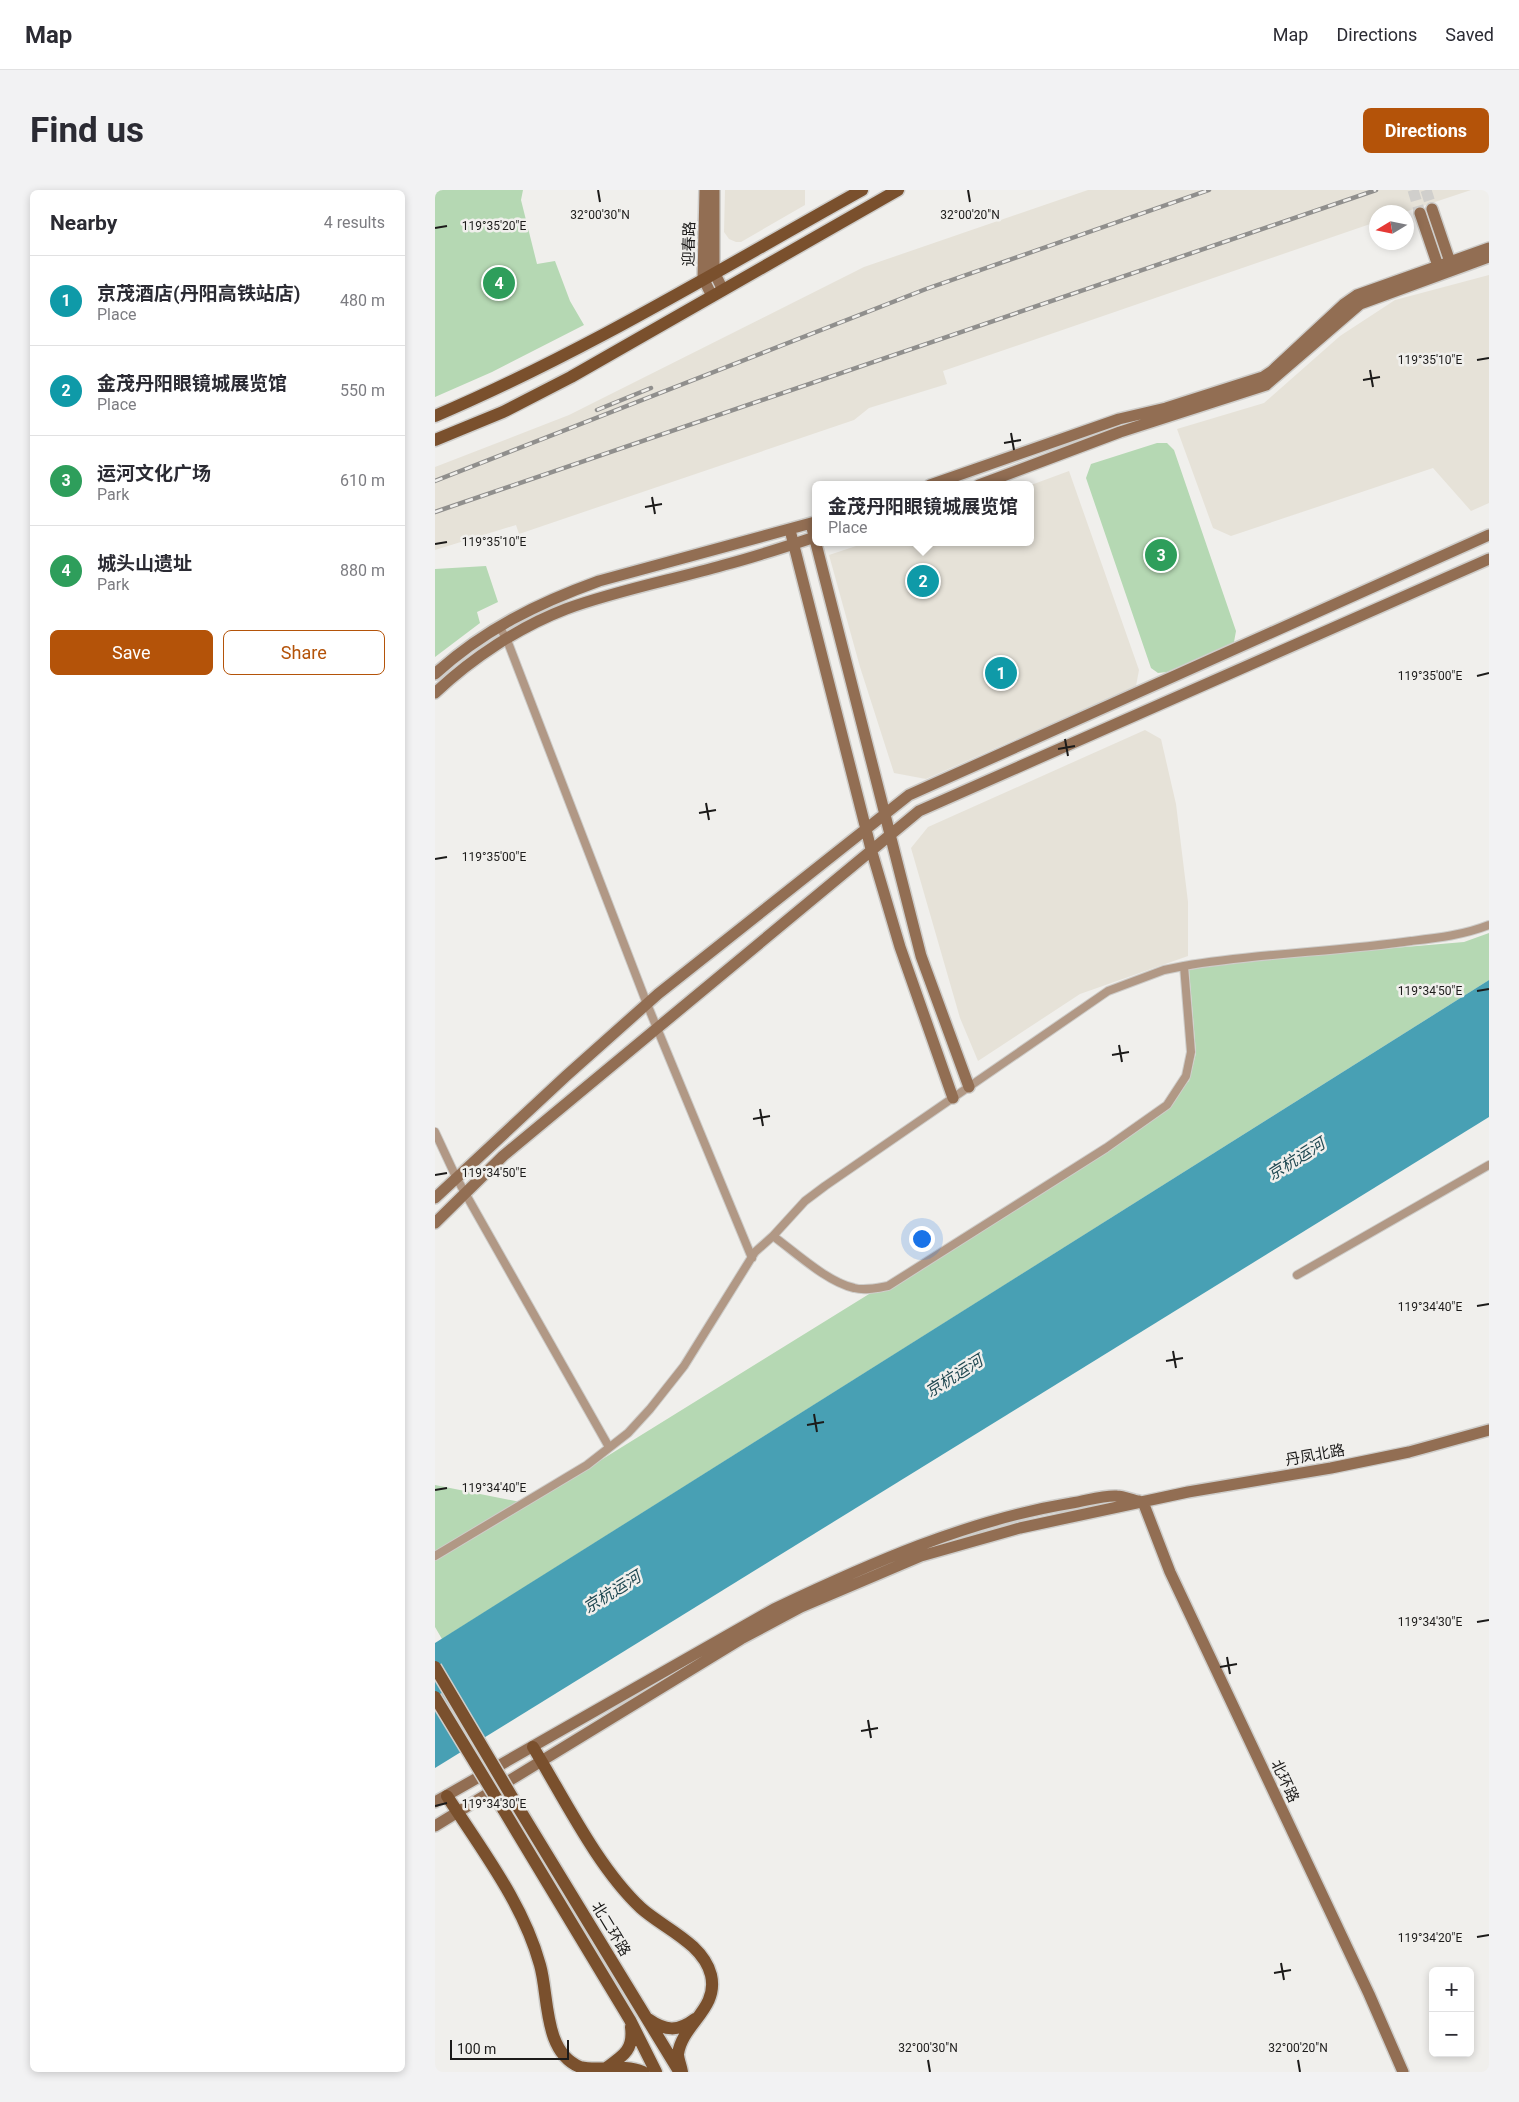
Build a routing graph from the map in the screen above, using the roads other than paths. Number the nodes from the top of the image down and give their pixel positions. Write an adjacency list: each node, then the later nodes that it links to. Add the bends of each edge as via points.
1 (705, 190): 10 (street, 迎春路)
2 (714, 190): 10 (street, 迎春路)
3 (862, 190): 10 (main road)
4 (898, 190): 11 (main road)
5 (1432, 208): 9 (street)
6 (1420, 213): 9 (street)
7 (1489, 248): 9 (street)
8 (1489, 257): 9 (street)
9 (1445, 266): 14 (street, via 1357,295 1263,376 1166,408 1119,419); 15 (street, via 1359,304 1266,385 1120,432)
10 (709, 275): 11 (street, 迎春路); 12 (main road, via 559,358)
11 (718, 293): 13 (main road, via 571,377 503,412)
12 (435, 416)
13 (435, 440)
14 (941, 481)
15 (990, 481)
16 (812, 523): 17 (street)
17 (790, 530): 20 (street); 23 (street, via 599,581 514,616)
18 (1489, 536): 27 (street, via 909,795)
19 (812, 538): 20 (street)
20 (794, 544): 24 (street, via 593,600 536,622); 28 (street)
21 (817, 546): 27 (street)
22 (1489, 559): 29 (street, via 919,812)
23 (499, 626): 24 (street); 25 (street, via 462,650)
24 (507, 640): 26 (street, via 479,656); 33 (street)
25 (435, 674)
26 (435, 693)
27 (884, 814): 28 (street); 29 (street)
28 (866, 829): 30 (street); 33 (street)
29 (889, 835): 30 (street); 35 (street, via 921,956)
30 (871, 849): 34 (street); 36 (street, via 900,947)
31 (1489, 925): 32 (street, via 1457,935 1375,947 1229,958)
32 (1184, 966): 35 (street, via 1108,991); 43 (street, via 1191,1052 1186,1076 1167,1105 1121,1138 888,1286 855,1288 838,1282)
33 (647, 1004): 34 (street); 39 (street)
34 (657, 1028): 40 (street, via 503,1156); 44 (street)
35 (969, 1087): 36 (street)
36 (953, 1098): 43 (street, via 805,1201)
37 (435, 1132): 39 (street)
38 (1489, 1165): 45 (street)
39 (456, 1177): 40 (street); 41 (street)
40 (465, 1193): 42 (street); 47 (street)
41 (435, 1198)
42 (435, 1223)
43 (773, 1236): 44 (street)
44 (752, 1258): 47 (street, via 669,1387 628,1433)
45 (1297, 1275)
46 (1489, 1430): 48 (street, 丹凤北路, via 1399,1454)
47 (609, 1447): 49 (street, via 587,1465)
48 (1143, 1502): 52 (street, via 1117,1496 1047,1507 904,1551 775,1609); 53 (street, 丹凤北路, via 1020,1528 930,1554 856,1583 801,1607 741,1639); 65 (street, 北环路, via 1170,1572)
49 (435, 1556)
50 (435, 1667): 59 (main road, 北二环路, bridge)
51 (435, 1697): 60 (main road, 北二环路, bridge)
52 (533, 1747): 53 (main road); 54 (street)
53 (541, 1761): 56 (street, 丹凤北路); 58 (main road, via 615,1879 641,1908 703,1958 711,1975 712,1990)
54 (447, 1796): 55 (street); 56 (main road)
55 (435, 1802)
56 (457, 1812): 57 (street, 丹凤北路); 61 (main road, via 507,1890 526,1928 541,1965 554,2038 564,2055 580,2067)
57 (435, 1826)
58 (703, 2013): 59 (main road, via 687,2026 673,2030 660,2027); 64 (main road, via 683,2039 678,2055)
59 (644, 2016): 64 (main road, 北二环路)
60 (630, 2020): 61 (main road, via 633,2039 625,2055); 63 (main road, 北二环路)
61 (604, 2069): 62 (main road, via 631,2067)
62 (643, 2072)
63 (656, 2072)
64 (681, 2072)
65 (1403, 2072)

